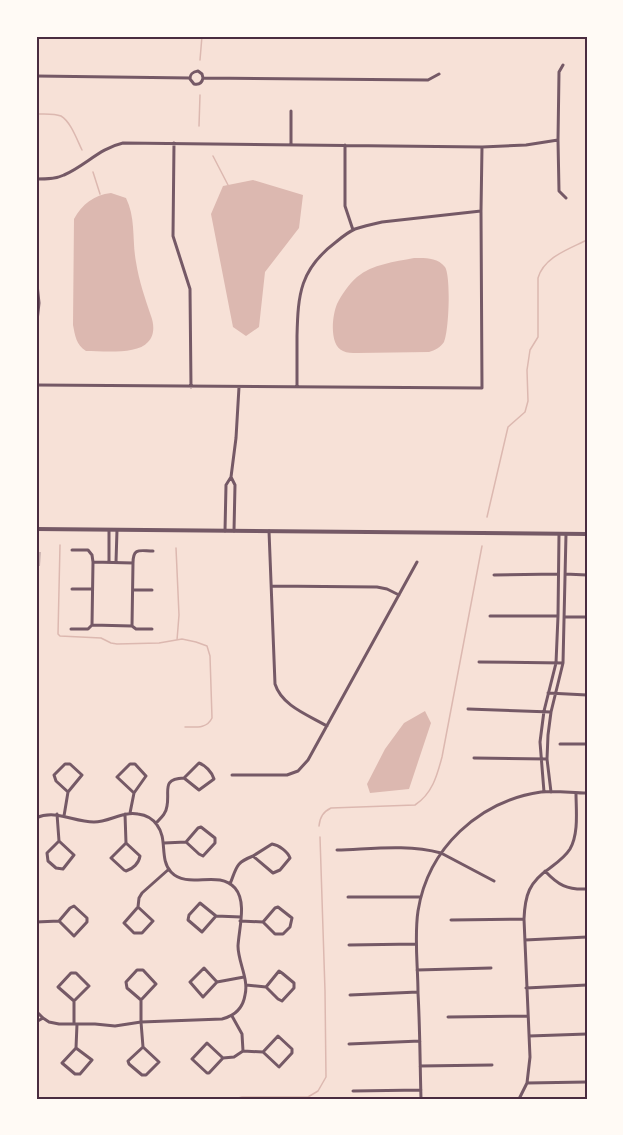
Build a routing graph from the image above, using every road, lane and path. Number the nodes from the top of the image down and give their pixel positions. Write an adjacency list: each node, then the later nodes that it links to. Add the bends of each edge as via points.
1 (563, 65): 7 (street)
2 (439, 74): 5 (street, via 428,80)
3 (36, 76): 4 (street)
4 (190, 78): 5 (street, via 192,83 199,84); 5 (street, via 198,71)
5 (203, 78)
6 (291, 111): 9 (street)
7 (558, 140): 11 (street); 13 (street, via 559,191)
8 (174, 143): 9 (street); 12 (street, via 115,144 64,176); 19 (street, via 173,236 190,289)
9 (291, 144): 10 (street)
10 (345, 145): 11 (street); 15 (street, via 345,206)
11 (482, 147): 14 (street)
12 (36, 179)
13 (566, 198)
14 (481, 211): 15 (street, via 382,222); 21 (street, via 482,388)
15 (353, 230): 21 (street, via 322,253 304,281 298,304)
16 (36, 275): 17 (street)
17 (36, 330)
18 (36, 385): 19 (street)
19 (191, 387): 20 (street)
20 (239, 387): 21 (street); 22 (street)
21 (297, 387)
22 (231, 477): 26 (street, via 226,485); 27 (street, via 235,485)
23 (36, 529): 24 (street)
24 (109, 530): 25 (street); 35 (street)
25 (117, 530): 26 (street); 36 (street)
26 (225, 531): 27 (street)
27 (234, 531): 28 (street)
28 (269, 531): 29 (street); 43 (street)
29 (559, 534): 30 (street); 39 (street)
30 (566, 534): 31 (street); 40 (street)
31 (587, 534)
32 (72, 550): 34 (street, via 88,550)
33 (153, 551): 38 (street, via 135,552)
34 (93, 562): 35 (street); 45 (street)
35 (109, 562): 36 (street)
36 (116, 562): 38 (street)
37 (417, 562): 48 (street)
38 (133, 563): 46 (street)
39 (558, 574): 40 (street); 42 (street); 50 (street)
40 (565, 574): 41 (street); 51 (street)
41 (587, 574)
42 (494, 575)
43 (272, 586): 48 (street, via 377,587); 66 (street, via 276,687 291,705)
44 (72, 589): 45 (street)
45 (92, 589): 53 (street)
46 (133, 590): 47 (street); 54 (street)
47 (152, 590)
48 (399, 595): 66 (street)
49 (490, 616): 50 (street)
50 (558, 616): 51 (street); 58 (street)
51 (565, 616): 52 (street); 59 (street)
52 (587, 617)
53 (92, 625): 54 (street); 55 (street)
54 (132, 626): 56 (street)
55 (71, 628)
56 (152, 629)
57 (479, 662): 58 (street)
58 (556, 663): 59 (street); 60 (street)
59 (563, 663): 61 (street)
60 (548, 693): 61 (street); 64 (street)
61 (555, 694): 62 (street); 65 (street)
62 (587, 694)
63 (468, 709): 64 (street)
64 (544, 711): 65 (street); 70 (street)
65 (551, 712): 71 (street)
66 (327, 726): 72 (street, via 308,760 294,773)
67 (560, 744): 68 (street)
68 (587, 744)
69 (474, 758): 70 (street)
70 (541, 759): 71 (street); 75 (street)
71 (547, 759): 76 (street)
72 (232, 776)
73 (184, 778): 73 (street, via 199,790 214,779 199,763); 85 (street, via 169,783 167,808)
74 (68, 792): 74 (street, via 82,775 65,764 54,775); 83 (street)
75 (544, 792): 76 (street); 91 (street, via 509,800 488,810 460,830)
76 (551, 792): 78 (street)
77 (134, 793): 77 (street, via 146,777 135,764 130,764 117,777); 80 (street)
78 (576, 793): 79 (street); 94 (street, via 571,847 562,860)
79 (587, 793)
80 (130, 813): 82 (street); 85 (street)
81 (57, 814): 83 (street); 84 (street); 86 (street)
82 (125, 814): 83 (street, via 94,822); 88 (street)
83 (64, 816)
84 (36, 818)
85 (156, 823): 89 (street)
86 (59, 841): 86 (street, via 74,855 63,869 48,861 47,853)
87 (186, 842): 87 (street, via 203,856 214,838 201,827); 89 (street)
88 (126, 843): 88 (street, via 111,858 126,871 140,856)
89 (164, 843): 93 (street)
90 (338, 850): 91 (street, via 414,848)
91 (441, 853): 95 (street); 99 (street)
92 (254, 856): 92 (street, via 273,873 290,858 275,844); 96 (street, via 239,864)
93 (169, 869): 96 (street, via 184,879 222,880); 100 (street, via 142,893)
94 (545, 871): 97 (street, via 561,885); 103 (street, via 527,893)
95 (495, 881)
96 (230, 884): 102 (street, via 239,894)
97 (587, 889)
98 (348, 897): 99 (street)
99 (420, 897): 110 (street)
100 (138, 907): 100 (street, via 153,921 142,933 134,933 124,923)
101 (216, 916): 101 (street, via 202,932 188,920 200,903); 102 (street)
102 (241, 919): 107 (street); 114 (street, via 239,956)
103 (524, 919): 104 (street); 109 (street)
104 (451, 920)
105 (59, 921): 105 (street, via 74,936 87,918 74,906); 106 (street)
106 (36, 922)
107 (263, 922): 107 (street, via 275,934 283,934 290,927 291,918 278,907)
108 (587, 937): 109 (street)
109 (525, 940): 119 (street)
110 (416, 944): 111 (street); 113 (street)
111 (349, 945)
112 (491, 968): 113 (street)
113 (417, 970): 120 (street)
114 (244, 977): 115 (street); 116 (street)
115 (217, 982): 115 (street, via 203,997 190,982 204,968)
116 (246, 985): 118 (street); 125 (street, via 243,1001)
117 (587, 985): 119 (street)
118 (266, 987): 118 (street, via 282,1000 294,983 279,971)
119 (526, 988): 126 (street)
120 (418, 993): 121 (street); 134 (street)
121 (350, 995)
122 (141, 1000): 122 (street, via 156,984 143,970 137,970 126,982 127,988); 130 (street)
123 (74, 1001): 123 (street, via 89,986 71,973 58,987); 131 (street)
124 (36, 1011): 128 (street)
125 (232, 1016): 130 (street); 138 (street, via 242,1034)
126 (528, 1016): 127 (street); 133 (street)
127 (448, 1017)
128 (43, 1018): 129 (street); 131 (street, via 54,1024)
129 (36, 1022)
130 (141, 1022): 131 (street, via 115,1026); 136 (street)
131 (75, 1024): 137 (street)
132 (587, 1034): 133 (street)
133 (529, 1036): 144 (street)
134 (420, 1041): 135 (street); 142 (street)
135 (349, 1044)
136 (143, 1047): 136 (street, via 159,1062 146,1075 128,1061)
137 (76, 1048): 137 (street, via 92,1060 80,1074 62,1063)
138 (243, 1051): 139 (street); 140 (street)
139 (263, 1052): 139 (street, via 279,1066 292,1048 278,1036)
140 (223, 1058): 140 (street, via 207,1043 192,1059 209,1073)
141 (492, 1065): 142 (street)
142 (420, 1066): 145 (street)
143 (587, 1082): 144 (street)
144 (527, 1083): 148 (street)
145 (421, 1090): 146 (street); 147 (street)
146 (353, 1091)
147 (421, 1099)
148 (519, 1099)

